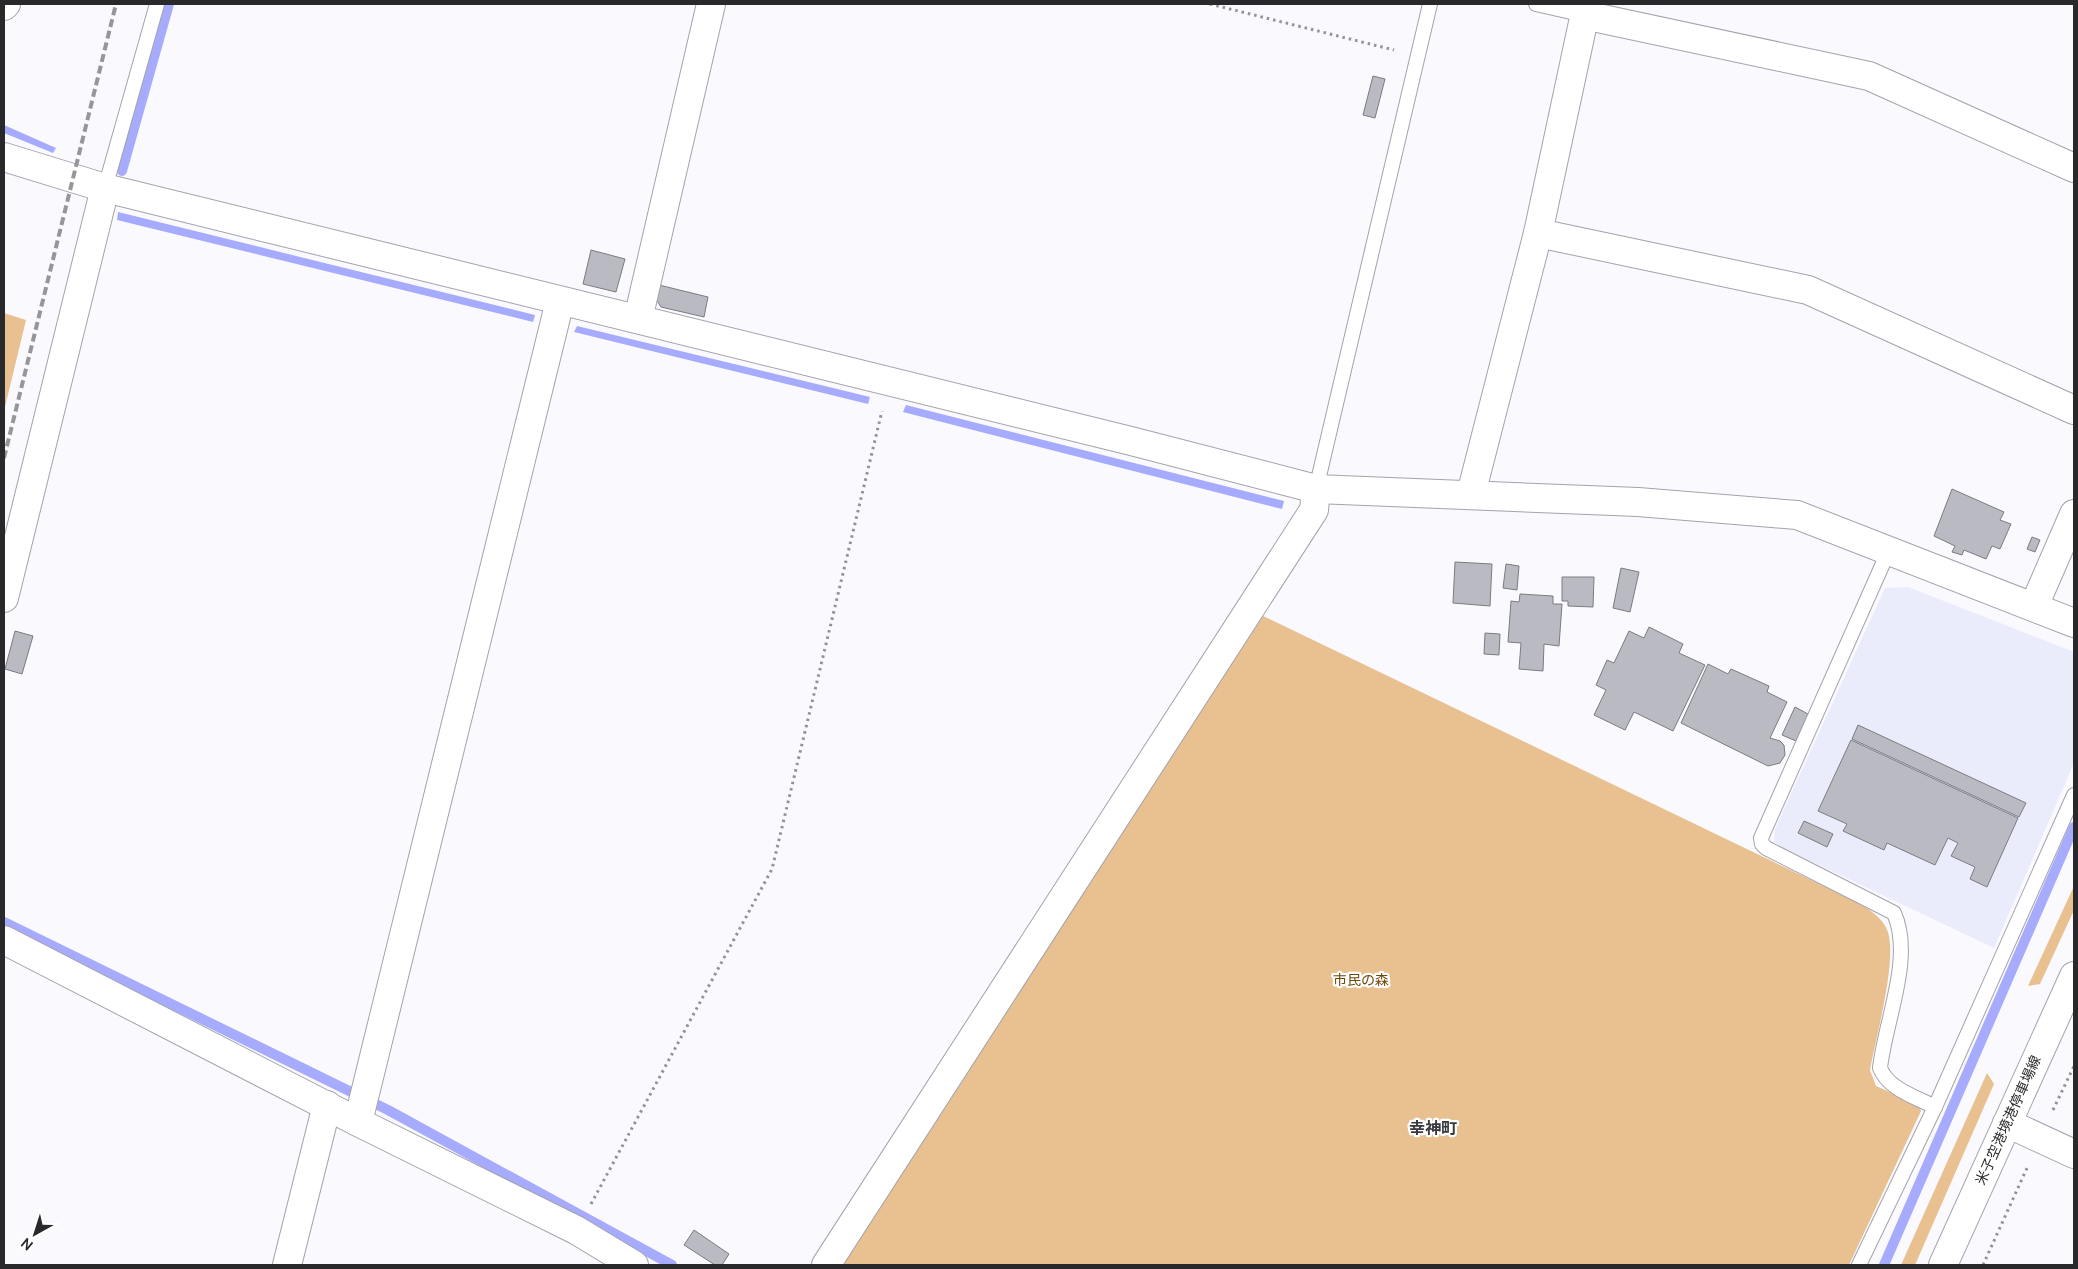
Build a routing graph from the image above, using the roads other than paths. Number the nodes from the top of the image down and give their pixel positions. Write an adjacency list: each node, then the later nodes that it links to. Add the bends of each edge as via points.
1 (157, 4): 8 (lane)
2 (711, 4): 11 (street)
3 (1430, 4): 13 (lane)
4 (1536, 4): 5 (lane)
5 (1586, 9): 7 (street, via 1869,76); 9 (street)
6 (4, 157): 8 (street)
7 (2074, 168)
8 (105, 188): 10 (street); 17 (street)
9 (1538, 233): 12 (street, via 1808,290); 14 (street)
10 (560, 301): 11 (street); 25 (street)
11 (638, 319): 13 (street)
12 (2074, 410)
13 (1316, 489): 14 (street); 30 (street, via 1314,510)
14 (1471, 494): 16 (street, via 1798,514)
15 (2074, 514): 18 (street)
16 (1889, 550): 18 (street); 24 (lane, via 1762,844 1894,913 1901,940 1899,970 1880,1068 1883,1076 1900,1090)
17 (4, 598)
18 (2034, 606): 19 (street)
19 (2074, 623)
20 (2074, 795): 24 (lane)
21 (4, 940): 23 (street)
22 (2074, 976): 26 (street, 米子空港境港停車場線)
23 (327, 1105): 25 (street); 28 (street)
24 (1935, 1107): 31 (lane)
25 (358, 1122): 29 (street, via 576,1230)
26 (2007, 1123): 27 (street); 32 (street, 米子空港境港停車場線)
27 (2074, 1154)
28 (287, 1265)
29 (634, 1265)
30 (826, 1265)
31 (1859, 1265)
32 (1943, 1265)

